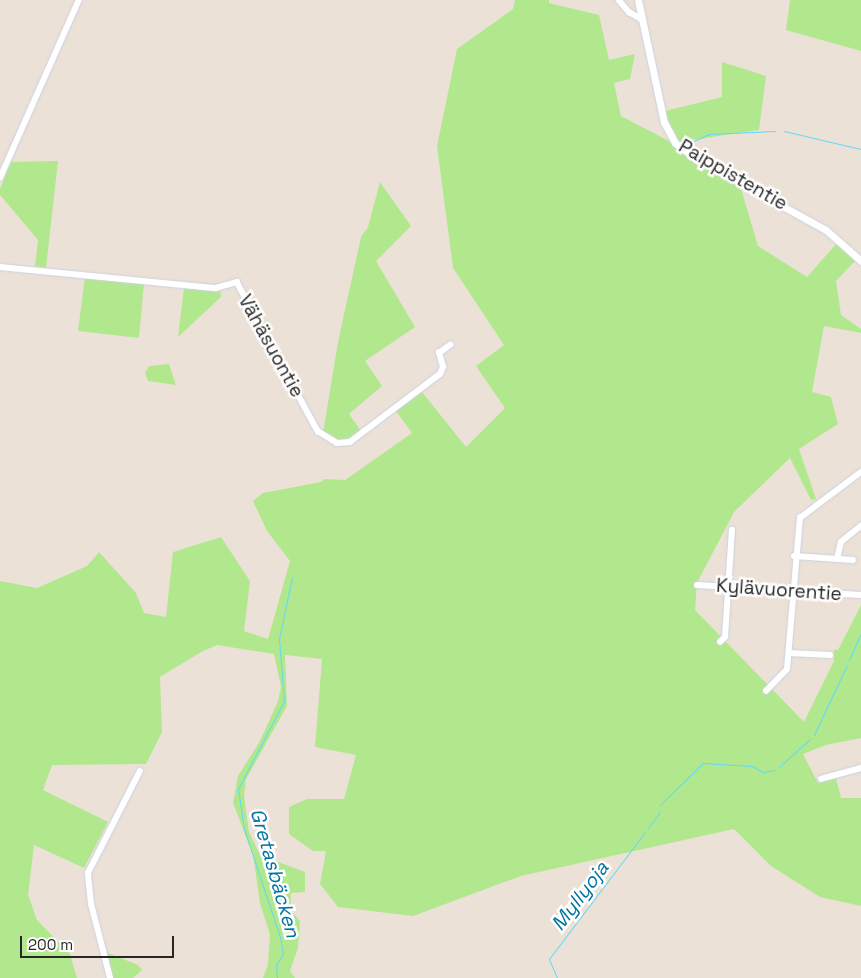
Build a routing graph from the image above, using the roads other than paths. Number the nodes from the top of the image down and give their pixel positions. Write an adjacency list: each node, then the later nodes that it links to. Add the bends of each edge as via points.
1 (79, 0): 5 (street)
2 (619, 0): 4 (street, via 629,12)
3 (638, 0): 4 (street, Paippistentie)
4 (642, 19): 6 (street, Paippistentie, via 664,122 675,143 695,158 826,230)
5 (0, 178)
6 (861, 261)
7 (0, 267): 8 (street, Vähäsuontie, via 216,288 237,282 318,431 337,443 350,442 440,374 443,368 440,353)
8 (450, 345)
9 (861, 472): 12 (street, via 800,518)
10 (861, 526): 13 (street, via 841,542)
11 (732, 530): 16 (street)
12 (794, 556): 13 (street); 17 (street)
13 (838, 559): 14 (street)
14 (853, 560)
15 (697, 585): 16 (street, Kylävuorentie)
16 (728, 587): 17 (street, Kylävuorentie); 19 (street, via 724,637)
17 (793, 592): 18 (street, Kylävuorentie); 20 (street)
18 (861, 595)
19 (720, 642)
20 (789, 652): 21 (street); 22 (street, via 787,669)
21 (830, 655)
22 (766, 691)
23 (861, 768): 25 (street)
24 (140, 771): 26 (street, via 88,873 91,904)
25 (821, 779)
26 (110, 978)

